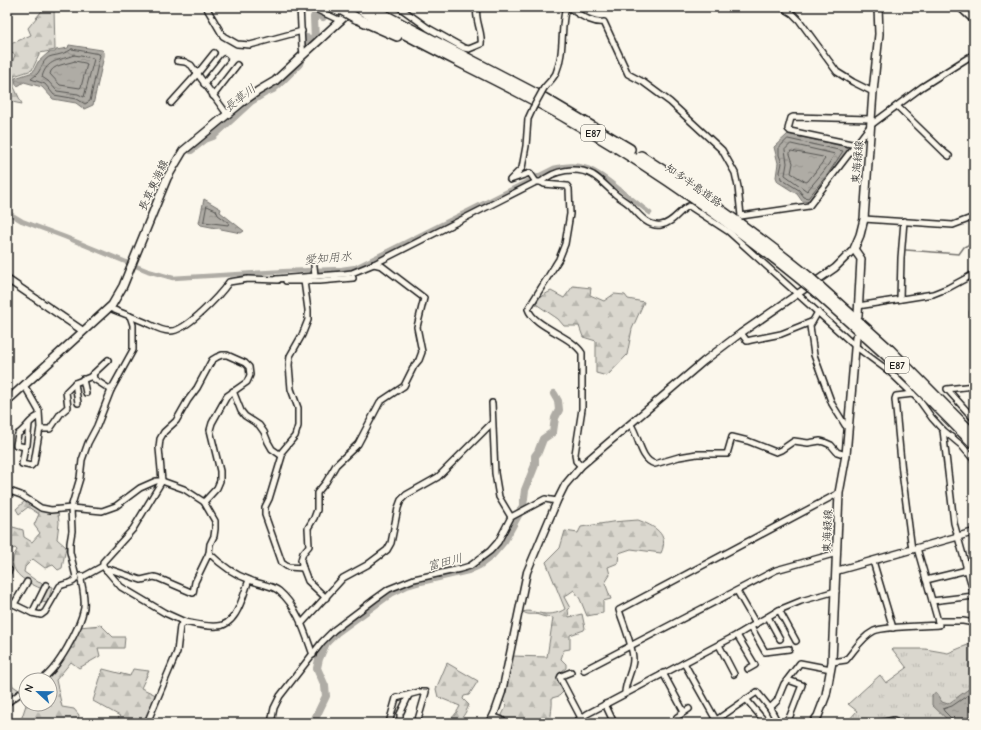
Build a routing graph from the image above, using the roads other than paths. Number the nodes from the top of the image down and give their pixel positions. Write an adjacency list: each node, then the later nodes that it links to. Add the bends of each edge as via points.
1 (206, 7): 15 (street, via 223,36 237,44 250,45)
2 (300, 7): 15 (street)
3 (312, 7): 13 (street)
4 (378, 7): 16 (highway)
5 (399, 7): 6 (street, via 428,28 469,49 480,44 482,40)
6 (477, 7)
7 (567, 7): 31 (street, via 591,20 604,22 628,74 670,102 722,150 735,173 741,216 808,206); 33 (street, bridge, via 558,67 528,119 522,168 510,180 530,173)
8 (782, 7): 25 (street, via 799,20 837,72)
9 (878, 7): 25 (main road, 東海緑線, via 879,34)
10 (959, 7): 14 (street)
11 (339, 9): 12 (highway, bridge)
12 (360, 10): 13 (main road, 長草東海線); 16 (highway, 知多半島道路 / E87); 45 (highway, 知多半島道路 / E87, via 428,49 446,55 541,104 626,153)
13 (341, 21): 18 (main road, 長草東海線)
14 (974, 21)
15 (302, 31): 18 (street)
16 (442, 46): 45 (highway, 知多半島道路 / E87, via 544,98 676,178 728,215)
17 (214, 53): 23 (street)
18 (303, 54): 29 (main road, 長草東海線, via 275,81)
19 (974, 54): 28 (street, via 922,86)
20 (224, 59): 24 (street)
21 (178, 62): 23 (street, via 191,65)
22 (238, 65): 26 (street)
23 (197, 74): 24 (street); 27 (street)
24 (204, 84): 26 (street)
25 (873, 92): 30 (main road, 東海緑線)
26 (213, 96): 29 (street)
27 (171, 103)
28 (897, 106): 30 (street); 32 (street)
29 (227, 114): 51 (main road, 長草東海線, via 183,151 175,163 123,286)
30 (871, 122): 31 (street); 31 (street, via 791,118 788,129 790,131); 35 (main road, 東海緑線)
31 (856, 145)
32 (949, 156)
33 (538, 182): 38 (street); 48 (street, via 564,171 588,173 607,186 642,218 660,225 672,220 689,206 729,232); 90 (street, via 567,186 569,189 570,214 565,244 559,260 528,309 540,323 582,353 582,409 575,454 576,461)
34 (974, 217): 36 (street, via 954,224)
35 (864, 219): 36 (street); 37 (main road, 東海緑線)
36 (904, 221): 49 (street)
37 (854, 250): 48 (street, via 835,268); 50 (main road, via 861,260)
38 (374, 264): 41 (street, via 352,273); 106 (street, via 382,266 424,298 417,327 422,352 404,386 380,402 358,444 336,465 317,493 314,518 308,528 309,546 302,556)
39 (314, 266): 41 (street)
40 (974, 274): 49 (street, via 933,294)
41 (315, 276): 44 (street)
42 (353, 278): 46 (street)
43 (7, 279): 58 (street)
44 (276, 279): 46 (street); 55 (street, via 229,282 180,330 163,330)
45 (807, 280): 47 (highway, 知多半島道路 / E87, bridge)
46 (304, 281): 87 (street, via 308,320 290,356 289,365 291,389 298,408 298,426 295,436)
47 (817, 289): 84 (highway, 知多半島道路 / E87, via 890,350); 85 (highway, 知多半島道路 / E87)
48 (798, 294): 52 (street); 59 (street)
49 (900, 299): 50 (street)
50 (858, 306): 54 (main road)
51 (109, 308): 55 (street); 58 (main road, 長草東海線)
52 (818, 312): 57 (street); 61 (street)
53 (973, 313): 56 (street)
54 (858, 314)
55 (130, 316): 69 (street, via 133,324 133,350)
56 (974, 319)
57 (812, 322): 59 (street, via 781,334 747,341); 81 (street, via 810,326 814,355 832,404)
58 (83, 331): 66 (main road, 長草東海線)
59 (741, 334): 80 (street, via 704,361)
60 (856, 337): 61 (main road, 東海緑線)
61 (855, 346): 72 (street, via 890,372); 81 (main road, 東海緑線)
62 (108, 360): 63 (street)
63 (94, 377): 64 (street); 67 (street); 69 (street)
64 (83, 379): 65 (street); 71 (street)
65 (75, 383): 74 (street); 82 (street, via 66,392 68,407 50,429)
66 (23, 386): 73 (main road, 長草東海線); 76 (street, via 39,411)
67 (95, 386)
68 (974, 386): 77 (street, via 947,389)
69 (110, 390): 96 (street, via 82,460 80,478)
70 (233, 392): 87 (street, via 241,411 259,425 272,449); 91 (street, via 247,382 250,375 249,367 245,362 222,355 212,360 176,421 160,439); 95 (street, via 227,396 210,430 220,481)
71 (86, 393)
72 (913, 394): 83 (street); 100 (street, via 896,396 895,399 902,472)
73 (7, 401)
74 (78, 403)
75 (492, 403): 78 (street)
76 (39, 416): 79 (street); 82 (street)
77 (974, 419)
78 (492, 423): 97 (street, via 499,497); 121 (street, via 438,477 401,500 387,550 343,578)
79 (29, 424): 86 (street); 86 (street, via 18,434 16,445)
80 (631, 425): 88 (street, via 646,457 655,464 697,454 727,454 732,437 776,452 794,442 820,441 828,443 837,452); 90 (street)
81 (848, 428): 88 (main road, 東海緑線)
82 (40, 429): 86 (street, via 34,463 31,466 22,464)
83 (943, 430): 89 (street); 99 (street, via 954,524)
84 (974, 434)
85 (974, 444)
86 (25, 447)
87 (280, 454): 106 (street, via 282,456 265,515 282,563 288,567)
88 (846, 455): 93 (main road, 東海緑線)
89 (974, 460)
90 (581, 466): 94 (street, via 565,485)
91 (162, 481): 95 (street, via 184,489); 96 (street, via 146,484 109,509 102,511); 105 (street, via 133,529 103,562)
92 (7, 490): 96 (street, via 21,495 41,508)
93 (839, 493): 102 (main road, 東海緑線); 139 (street, via 619,610)
94 (557, 501): 97 (street, via 545,499); 159 (street, via 527,572 502,692)
95 (204, 502): 101 (street, via 215,521)
96 (71, 508): 111 (street, via 70,552)
97 (510, 517): 141 (street, via 498,542 479,560 470,566 414,579 390,589 334,630)
98 (974, 532): 99 (street)
99 (958, 537): 100 (street); 108 (street)
100 (915, 549): 103 (street); 114 (street)
101 (209, 553): 105 (street, via 193,593 158,578 141,580); 113 (street, via 218,562)
102 (837, 553): 109 (main road, 東海緑線); 118 (street, via 776,570)
103 (873, 561): 109 (street); 134 (street)
104 (974, 566): 108 (street)
105 (105, 568): 112 (street); 129 (street, via 121,587)
106 (303, 568): 121 (street, via 308,581)
107 (7, 569): 110 (street)
108 (967, 569): 114 (street); 117 (street)
109 (836, 570): 119 (main road, 東海緑線)
110 (7, 573)
111 (76, 573): 112 (street); 126 (street, via 75,581 60,586 45,612)
112 (83, 577): 146 (street, via 81,580 84,602 80,620 60,659)
113 (249, 580): 129 (street, via 235,614 222,626); 131 (street, via 277,590 292,606)
114 (926, 580): 123 (street)
115 (27, 582): 124 (street)
116 (46, 585): 126 (street)
117 (973, 588): 120 (street)
118 (738, 591): 132 (street); 139 (street)
119 (836, 591): 125 (street); 143 (main road, 東海緑線)
120 (974, 595): 123 (street)
121 (326, 598): 131 (street)
122 (7, 601): 124 (street)
123 (932, 601): 128 (street)
124 (14, 604): 126 (street)
125 (779, 610): 127 (street); 137 (street)
126 (32, 614)
127 (768, 617): 132 (street); 136 (street)
128 (938, 621): 130 (street); 134 (street, via 939,625)
129 (185, 622): 162 (street, via 180,626 177,652)
130 (974, 623)
131 (301, 624): 141 (street)
132 (756, 624): 133 (street)
133 (751, 628): 135 (street); 140 (street, via 765,652)
134 (893, 628): 143 (street, via 874,631 862,640 846,660)
135 (737, 635): 138 (street); 144 (street, via 755,666)
136 (780, 639)
137 (796, 641)
138 (718, 645): 142 (street); 149 (street)
139 (630, 647): 145 (street); 151 (street, via 633,659)
140 (789, 649)
141 (313, 655): 163 (street, via 280,696 274,708)
142 (684, 663): 148 (street); 161 (street)
143 (831, 666): 150 (street, via 800,663); 172 (main road, 東海緑線, via 826,695 818,716)
144 (748, 669)
145 (584, 670)
146 (49, 672)
147 (570, 672): 160 (street, via 560,678)
148 (663, 673): 151 (street); 158 (street, via 687,711)
149 (734, 674)
150 (788, 680): 157 (street); 171 (street, via 802,685 790,716)
151 (625, 693): 156 (street)
152 (18, 695): 155 (street)
153 (409, 695): 164 (street, via 396,698); 165 (street, via 400,714); 166 (street, via 426,692)
154 (746, 699): 157 (street, via 757,692); 161 (street); 169 (street)
155 (7, 703)
156 (605, 704): 160 (street); 168 (street)
157 (770, 708): 170 (street)
158 (677, 717)
159 (491, 720): 167 (street, via 501,720)
160 (578, 721)
161 (716, 722)
162 (147, 723)
163 (272, 723)
164 (389, 723)
165 (400, 723)
166 (417, 723)
167 (504, 723)
168 (614, 723)
169 (766, 723)
170 (778, 723)
171 (784, 723)
172 (812, 723)
173 (879, 723): 174 (street, via 894,720)
174 (900, 723)

